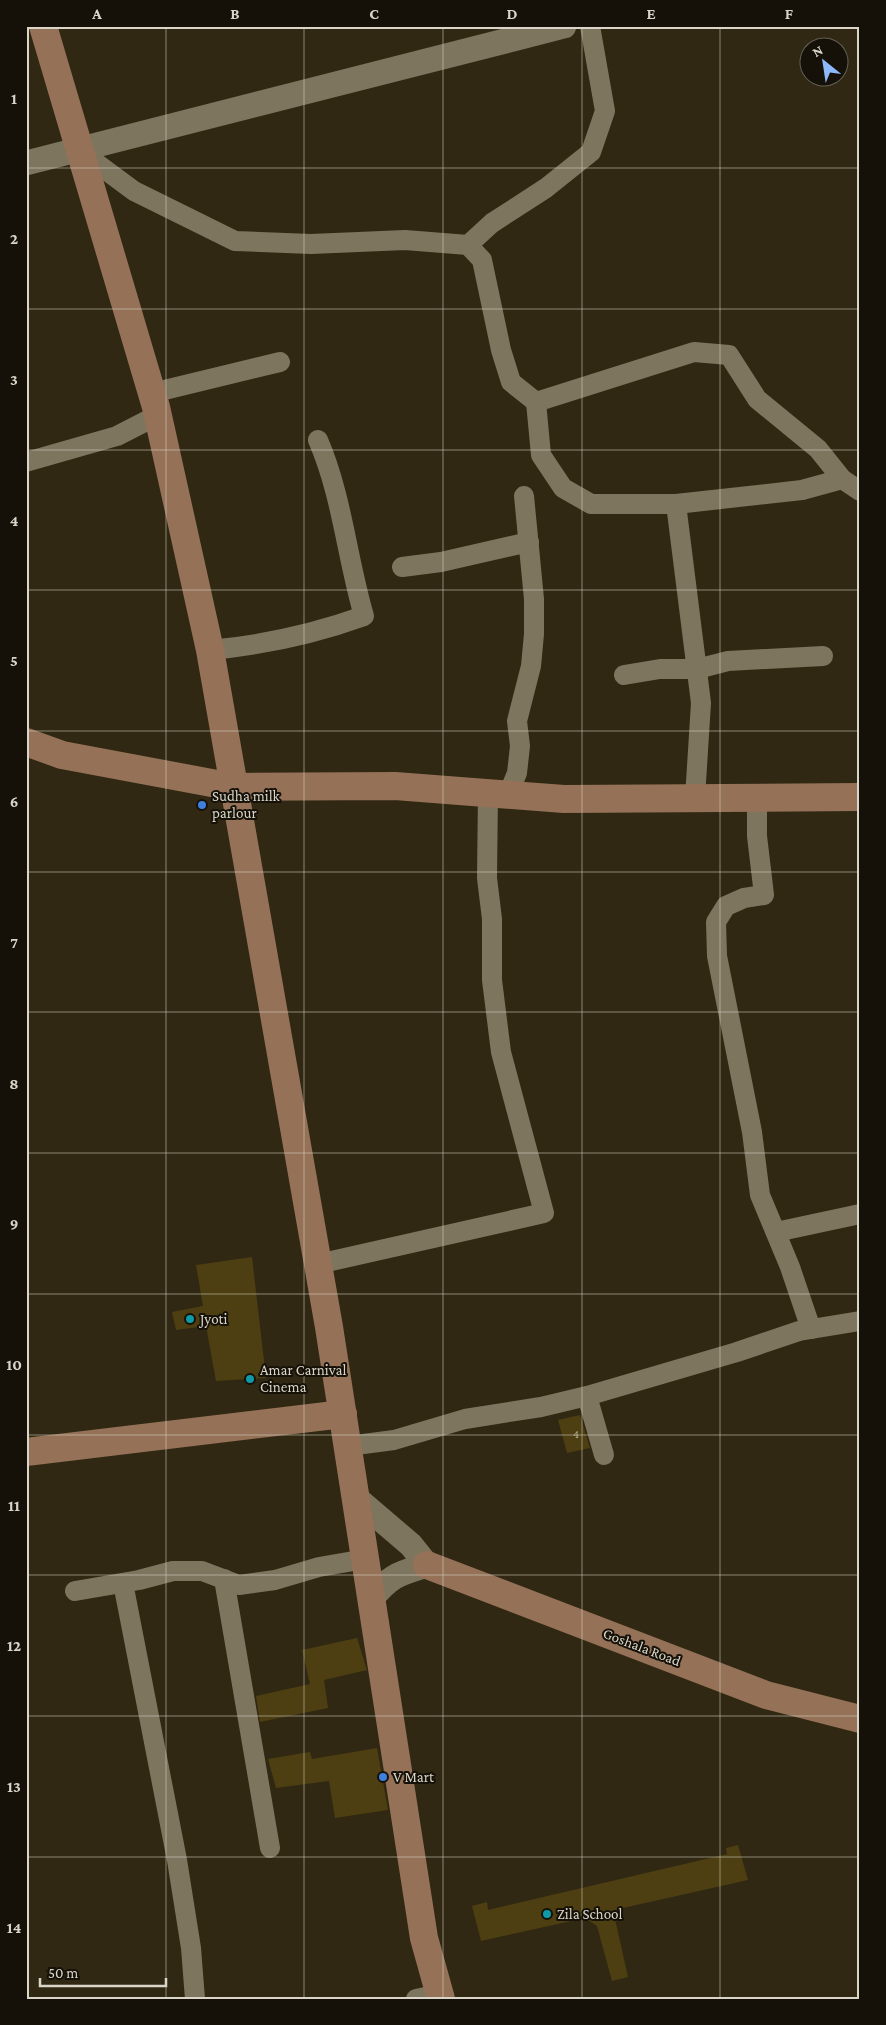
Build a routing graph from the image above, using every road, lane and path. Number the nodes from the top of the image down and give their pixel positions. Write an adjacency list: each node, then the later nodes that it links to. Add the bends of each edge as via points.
1 (43, 26): 4 (main road)
2 (564, 26): 4 (street)
3 (590, 26): 6 (street, via 605,111 591,152 546,188 492,223)
4 (80, 151): 5 (street); 6 (street, via 134,190 235,241 311,244 405,240); 9 (main road)
5 (26, 163)
6 (468, 246): 8 (street, via 482,260 511,382)
7 (280, 362): 9 (street)
8 (536, 402): 12 (street, via 694,352 729,355 757,398 818,449); 15 (street, via 541,455 563,488 592,504)
9 (155, 404): 11 (street, via 117,436); 18 (main road)
10 (318, 440): 18 (street, via 330,466 364,616 257,645)
11 (26, 462)
12 (842, 480): 13 (street); 15 (street, via 802,490)
13 (860, 491)
14 (524, 496): 16 (street)
15 (676, 504): 20 (street)
16 (529, 542): 17 (street, via 441,562); 24 (street, via 534,634 531,666 518,721 517,773)
17 (402, 567)
18 (210, 650): 23 (main road)
19 (823, 656): 20 (street, via 728,661)
20 (697, 669): 21 (street, via 660,669); 26 (street, via 701,703)
21 (624, 675)
22 (26, 742): 23 (main road, via 62,754)
23 (233, 787): 24 (main road, via 395,786); 30 (main road)
24 (498, 794): 26 (main road, via 564,799); 30 (street, via 487,878 492,919 492,980 501,1052 544,1214)
25 (860, 797): 27 (main road)
26 (695, 798): 27 (main road)
27 (757, 798): 29 (street, via 757,836 764,895 744,898 726,906 716,922 717,956 752,1132 760,1195)
28 (860, 1214): 29 (street)
29 (776, 1232): 32 (street)
30 (318, 1264): 34 (main road)
31 (860, 1321): 32 (street)
32 (811, 1329): 33 (street)
33 (587, 1396): 35 (street, via 465,1419 394,1440); 37 (street)
34 (343, 1414): 35 (main road); 36 (main road)
35 (348, 1446): 38 (main road)
36 (26, 1452)
37 (604, 1455)
38 (356, 1498): 39 (main road); 40 (street)
39 (365, 1559): 41 (street, via 319,1567 276,1580 239,1585); 44 (main road)
40 (428, 1565): 44 (street, via 386,1581); 45 (main road, Goshala Road, via 766,1695)
41 (224, 1579): 42 (street, via 202,1571 173,1571); 46 (street)
42 (123, 1583): 43 (street); 48 (street, via 177,1860)
43 (75, 1591)
44 (371, 1599): 47 (main road)
45 (860, 1719)
46 (270, 1848)
47 (432, 1997)
48 (195, 1999)

